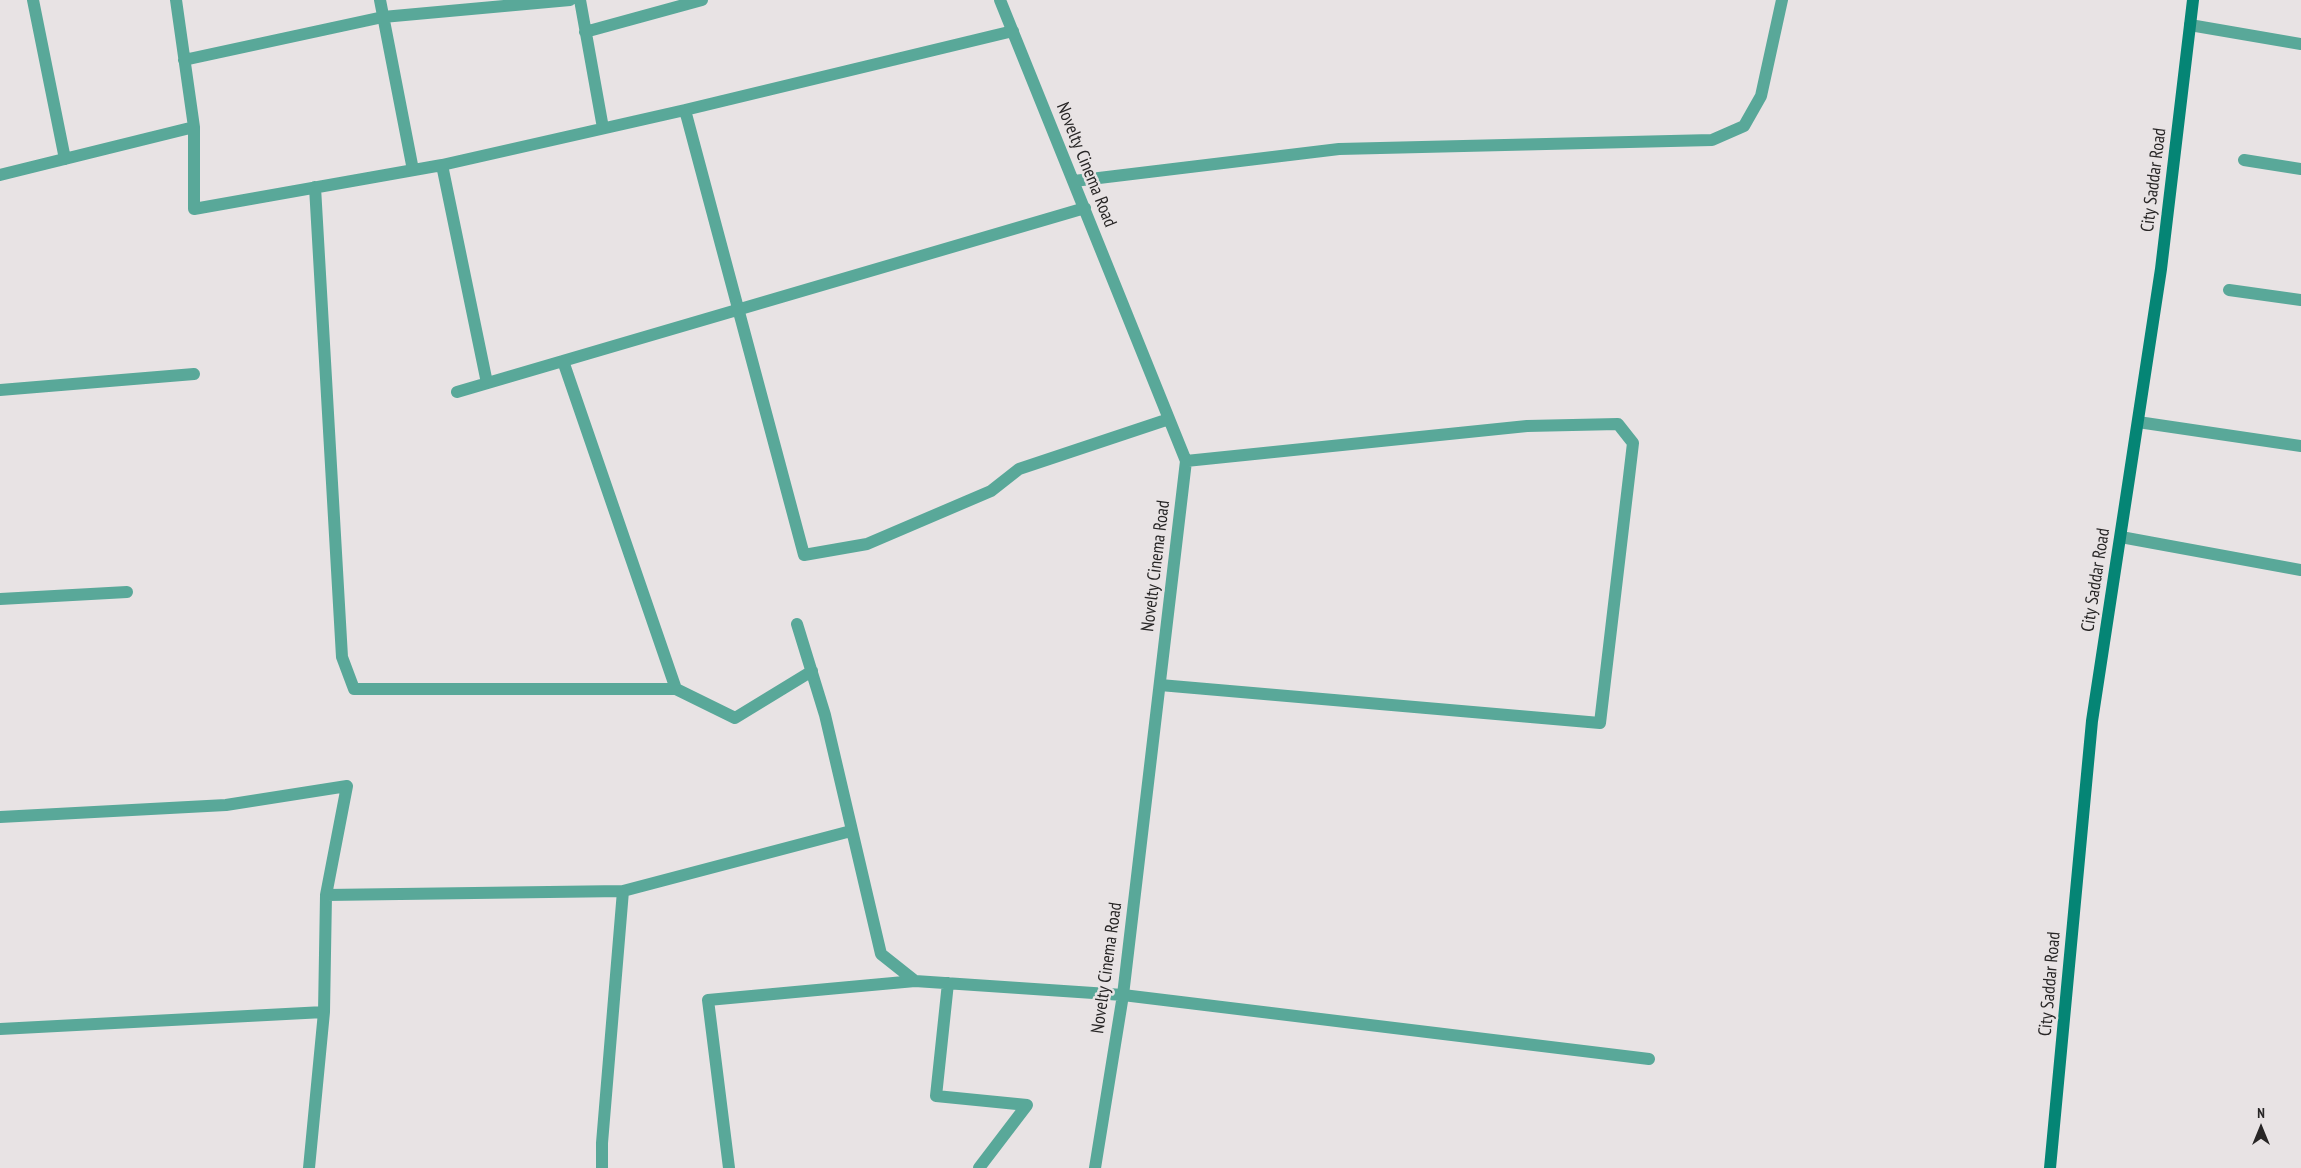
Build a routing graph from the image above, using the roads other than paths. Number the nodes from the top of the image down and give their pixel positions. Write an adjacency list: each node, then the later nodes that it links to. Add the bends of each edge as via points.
1 (33, 0): 19 (street)
2 (176, 0): 15 (street)
3 (380, 0): 10 (street)
4 (570, 0): 10 (street)
5 (580, 0): 13 (street)
6 (702, 0): 13 (street)
7 (1000, 0): 12 (street, Novelty Cinema Road)
8 (1782, 0): 25 (street, via 1761,96 1744,126 1712,140 1340,149)
9 (2193, 0): 11 (street, City Saddar Road)
10 (383, 17): 15 (street); 23 (street)
11 (2190, 25): 14 (street); 37 (street, City Saddar Road, via 2161,269)
12 (1013, 31): 16 (street); 25 (street, Novelty Cinema Road)
13 (586, 32): 18 (street)
14 (2301, 44)
15 (184, 60): 17 (street)
16 (685, 110): 18 (street); 30 (street)
17 (194, 127): 19 (street); 26 (street, via 194,209)
18 (603, 128): 21 (street)
19 (65, 159): 24 (street)
20 (2244, 160): 22 (street)
21 (442, 165): 23 (street); 33 (street)
22 (2301, 169)
23 (413, 170): 26 (street)
24 (0, 175)
25 (1074, 181): 27 (street, Novelty Cinema Road)
26 (315, 187): 47 (street, via 342,657 354,689)
27 (1085, 208): 30 (street); 36 (street, Novelty Cinema Road)
28 (2229, 290): 29 (street)
29 (2301, 300)
30 (738, 309): 31 (street); 36 (street, via 804,555 867,544 991,491 1019,469)
31 (562, 361): 33 (street); 47 (street)
32 (194, 374): 34 (street)
33 (487, 383): 35 (street)
34 (0, 390)
35 (457, 392)
36 (1170, 418): 39 (street, Novelty Cinema Road)
37 (2138, 422): 38 (street); 40 (street, City Saddar Road)
38 (2301, 446)
39 (1186, 461): 46 (street, Novelty Cinema Road); 46 (street, via 1528,426 1618,424 1633,443 1600,723)
40 (2121, 537): 41 (street); 63 (street, City Saddar Road, via 2092,721)
41 (2301, 570)
42 (127, 592): 43 (street)
43 (0, 599)
44 (797, 624): 45 (street)
45 (812, 671): 47 (street, via 735,718); 49 (street)
46 (1160, 685): 54 (street, Novelty Cinema Road)
47 (676, 689)
48 (0, 817): 51 (street, via 226,805 347,786)
49 (851, 831): 50 (street); 52 (street, via 881,954)
50 (623, 891): 51 (street); 59 (street)
51 (326, 895): 55 (street)
52 (914, 981): 53 (street); 60 (street, via 708,1000)
53 (948, 983): 54 (street); 61 (street, via 936,1096 1027,1106)
54 (1123, 995): 57 (street); 62 (street, Novelty Cinema Road)
55 (324, 1012): 56 (street); 58 (street)
56 (0, 1029)
57 (1650, 1059)
58 (310, 1168)
59 (602, 1168)
60 (729, 1168)
61 (980, 1168)
62 (1095, 1168)
63 (2050, 1168)

